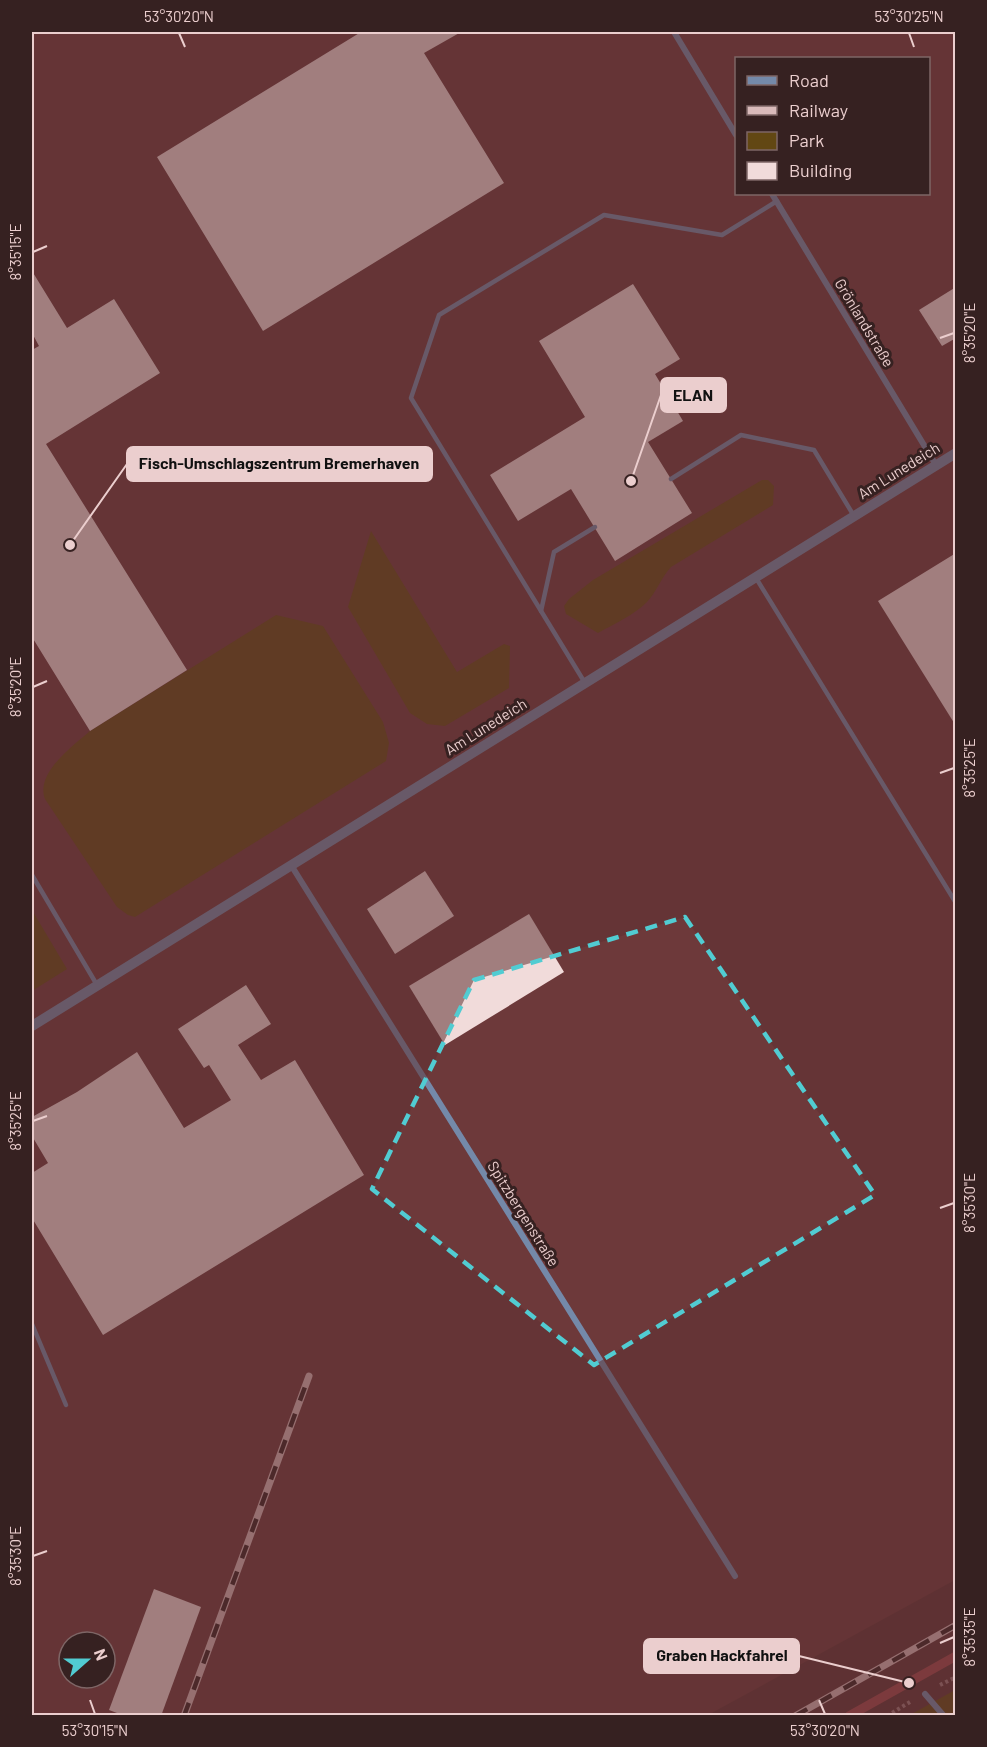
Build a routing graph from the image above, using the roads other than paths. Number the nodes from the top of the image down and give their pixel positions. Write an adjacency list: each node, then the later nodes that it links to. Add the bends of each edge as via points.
1 (674, 32): 2 (street)
2 (735, 133)
3 (773, 195): 4 (street, Grönlandstraße)
4 (777, 201): 6 (street, Grönlandstraße); 11 (lane, via 722,235 604,215 439,315 411,398)
5 (956, 453): 6 (street, Am Lunedeich)
6 (936, 465): 8 (street, Am Lunedeich)
7 (671, 479): 8 (lane, via 741,435 814,450)
8 (854, 516): 10 (street, Am Lunedeich)
9 (595, 527): 11 (lane, via 554,552)
10 (756, 577): 12 (street, Am Lunedeich); 15 (lane)
11 (540, 611): 12 (lane)
12 (585, 683): 13 (street, Am Lunedeich)
13 (291, 865): 16 (street, Am Lunedeich); 20 (street, Spitzbergenstraße)
14 (32, 875): 16 (lane)
15 (956, 903)
16 (98, 985): 17 (street, Am Lunedeich)
17 (32, 1026)
18 (32, 1324): 19 (lane)
19 (66, 1405)
20 (735, 1576)
21 (925, 1694): 22 (street)
22 (944, 1716)

